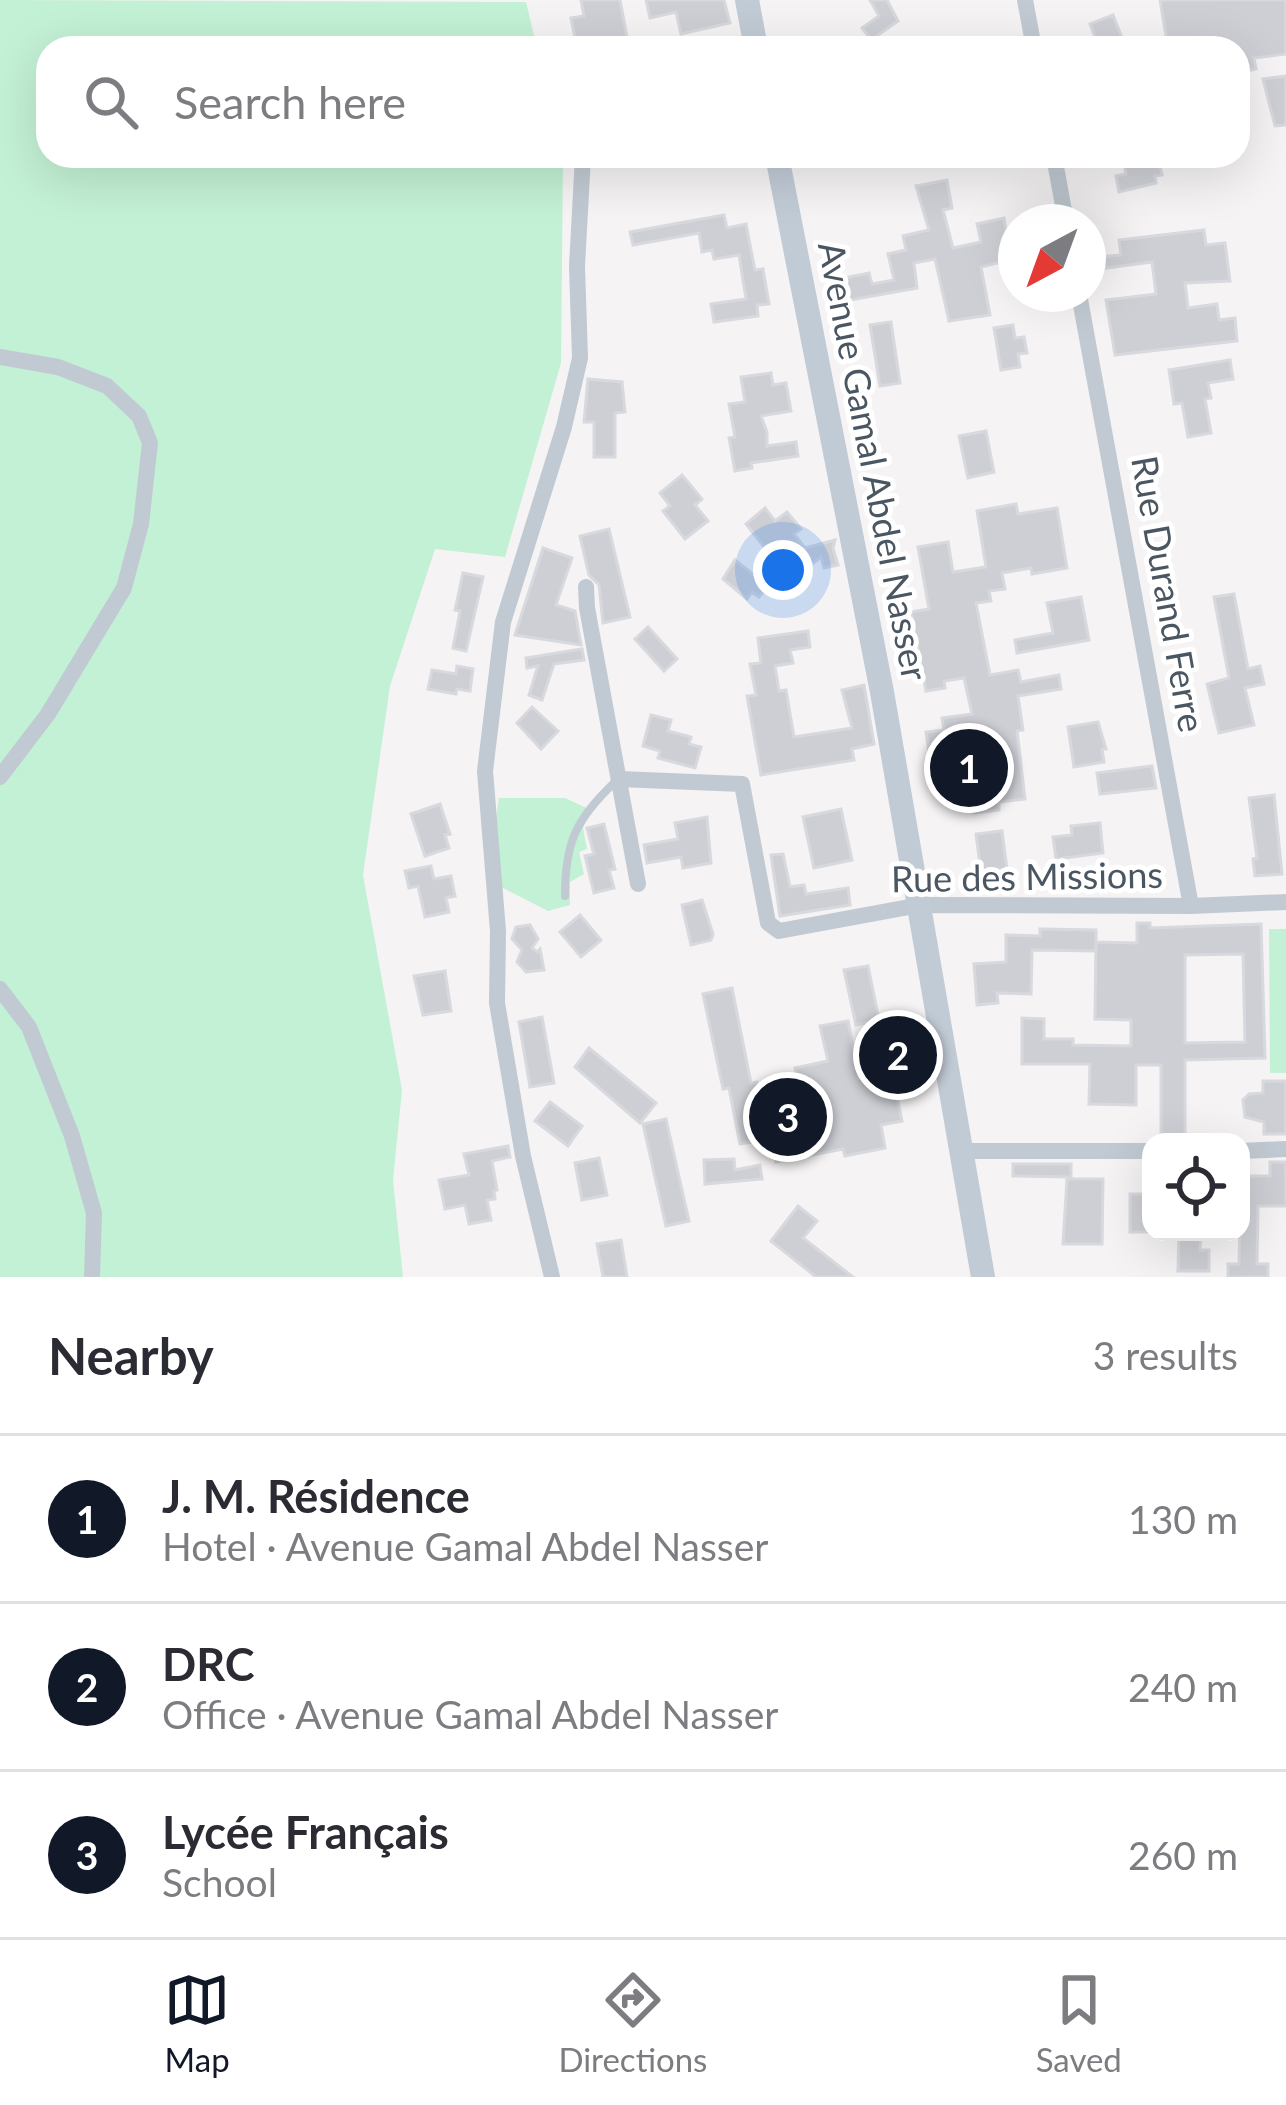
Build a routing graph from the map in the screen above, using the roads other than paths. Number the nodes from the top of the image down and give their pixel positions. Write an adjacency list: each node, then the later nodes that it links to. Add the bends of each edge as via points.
1 (747, 0): 3 (street)
2 (1025, 0): 4 (street)
3 (754, 36)
4 (1032, 36)
5 (582, 168): 25 (street, via 580,358 503,622 484,771 497,1003)
6 (779, 168): 17 (street, Avenue Gamal Abdel Nasser)
7 (1056, 168): 8 (street)
8 (1063, 204)
9 (1082, 312): 18 (street, Rue Durand Ferre)
10 (0, 356): 12 (street, via 107,386 139,416 151,443 124,588 48,715)
11 (586, 587): 13 (street)
12 (0, 777)
13 (619, 778): 14 (street); 15 (lane, via 577,823); 17 (street, Rue des Missions, via 742,784 772,929)
14 (638, 884)
15 (565, 896)
16 (1286, 902): 18 (street, Rue des Missions)
17 (920, 905): 18 (street, Rue des Missions); 21 (street, Avenue Gamal Abdel Nasser)
18 (1191, 906)
19 (0, 988): 24 (street, via 29,1027 73,1136 94,1214)
20 (1286, 1149): 23 (street)
21 (963, 1151): 22 (street); 26 (street, Avenue Gamal Abdel Nasser)
22 (1142, 1151)
23 (1250, 1151)
24 (92, 1277)
25 (552, 1277)
26 (982, 1277)

